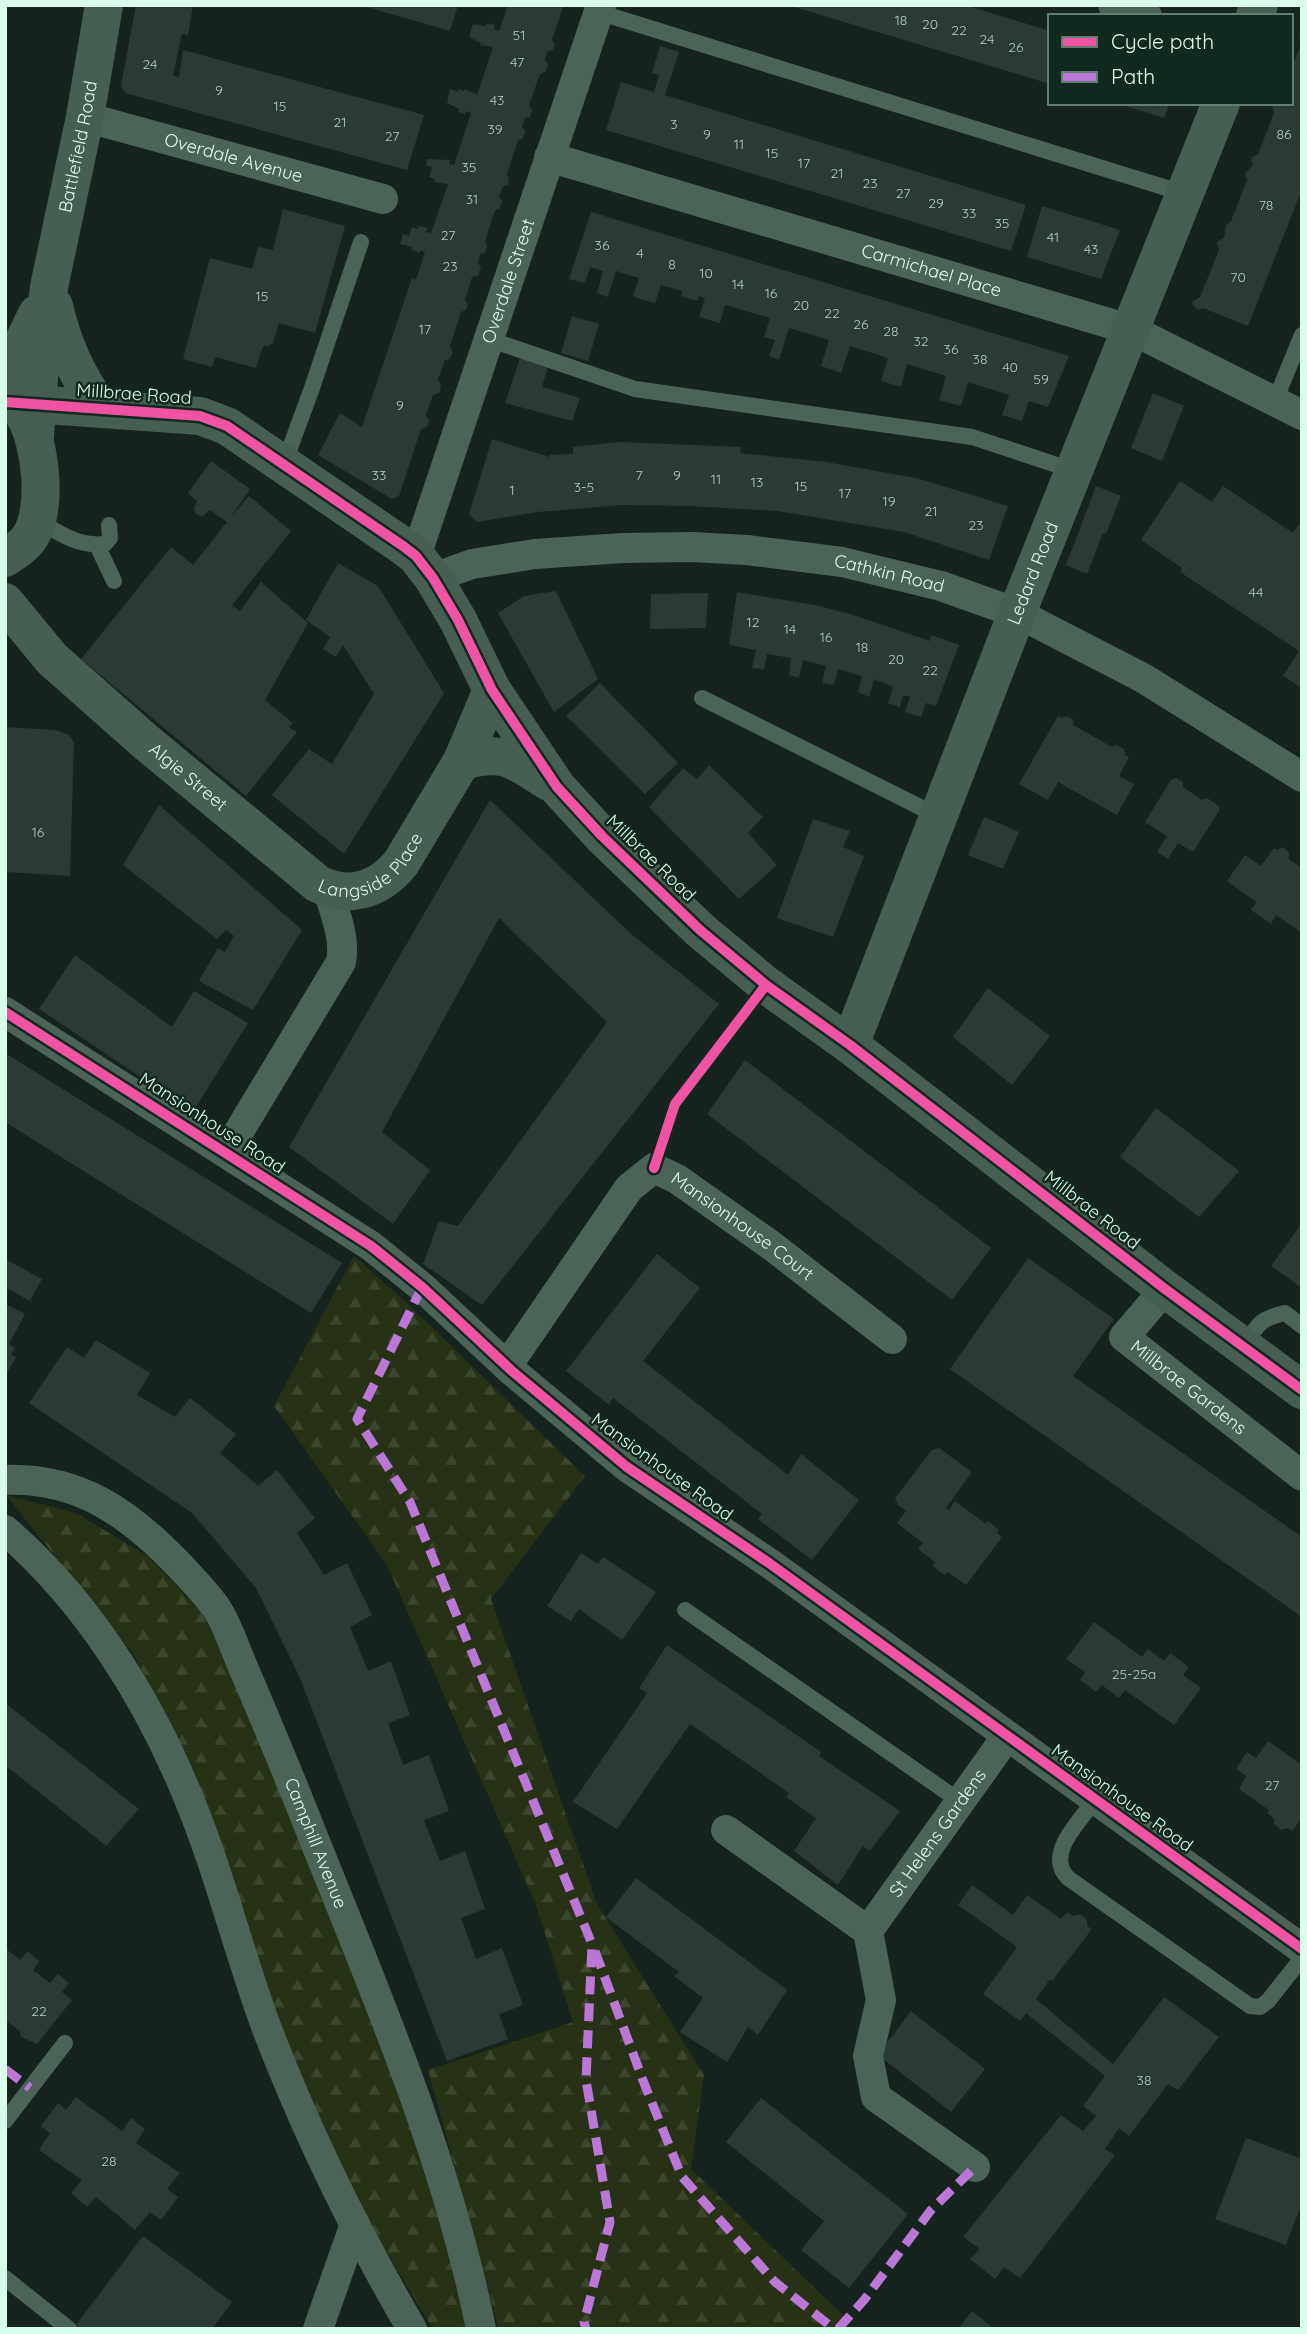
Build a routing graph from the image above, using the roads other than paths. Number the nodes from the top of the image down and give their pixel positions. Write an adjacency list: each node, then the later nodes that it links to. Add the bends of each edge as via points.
1 (104, 5): 6 (street, Battlefield Road)
2 (1113, 5): 4 (street)
3 (600, 8): 7 (street, Overdale Street); 8 (lane)
4 (1141, 14)
5 (1220, 105): 8 (street, Ledard Road)
6 (85, 117): 9 (street, Overdale Avenue); 11 (street, Battlefield Road)
7 (549, 157): 12 (street, Carmichael Place); 14 (street, Overdale Street)
8 (1186, 194): 12 (street, Ledard Road)
9 (383, 200)
10 (361, 242): 20 (lane)
11 (30, 313): 15 (street, Battlefield Road, via 15,359); 17 (street, Millbrae Road, via 60,332 83,384); 18 (street, Battlefield Road)
12 (1132, 330): 16 (street, Carmichael Place); 21 (street, Ledard Road)
13 (1302, 335): 16 (lane)
14 (488, 339): 21 (lane, via 635,389 972,437); 25 (street, Overdale Street)
15 (5, 373)
16 (1275, 401): 19 (street, Carmichael Place)
17 (100, 408): 18 (street, Millbrae Road); 20 (street, Millbrae Road, via 200,416 227,426)
18 (21, 412): 24 (street, Battlefield Road, via 39,481)
19 (1302, 415)
20 (284, 464): 25 (street, Millbrae Road)
21 (1075, 471): 28 (street, Ledard Road)
22 (109, 525): 23 (lane, via 110,538)
23 (97, 545): 24 (lane, via 67,537); 26 (lane)
24 (17, 549)
25 (424, 567): 28 (street, Cathkin Road, via 623,548 747,550 842,562 941,586); 31 (street, Millbrae Road, via 458,620)
26 (114, 581)
27 (5, 602): 30 (street, Algie Street)
28 (1017, 612): 34 (street, Cathkin Road, via 1143,678); 36 (street, Ledard Road)
29 (5, 645): 30 (street, Algie Street)
30 (52, 659): 37 (street, Algie Street, via 158,752)
31 (492, 690): 33 (street, Langside Place); 35 (street, Millbrae Road)
32 (702, 698): 36 (lane)
33 (462, 761): 35 (street, via 484,755 511,758); 37 (street, Langside Place, via 388,879 359,889)
34 (1302, 777)
35 (557, 787): 39 (street, Millbrae Road, via 700,930)
36 (938, 816): 39 (street, Ledard Road)
37 (328, 889): 40 (street, Langside Place, via 342,940 341,961)
38 (5, 1012): 40 (street, Mansionhouse Road)
39 (850, 1045): 41 (street, Millbrae Road)
40 (226, 1153): 45 (street, Mansionhouse Road, via 371,1246)
41 (1165, 1289): 44 (street, Millbrae Road); 47 (street, Millbrae Gardens, via 1124,1337)
42 (1302, 1326): 44 (lane, via 1285,1313 1265,1318)
43 (892, 1339): 45 (street, Mansionhouse Court, via 772,1246 677,1179 654,1168 629,1188)
44 (1244, 1347): 46 (street, Millbrae Road)
45 (507, 1367): 51 (street, Mansionhouse Road, via 627,1467 769,1563)
46 (1302, 1390)
47 (1302, 1476)
48 (5, 1480): 65 (street, Camphill Avenue, via 61,1485 117,1510 150,1535 218,1610 274,1738 407,2078 445,2194)
49 (5, 1530): 60 (street, via 83,1614 157,1728 187,1795 280,2062)
50 (685, 1610): 53 (lane)
51 (1007, 1736): 52 (street, Mansionhouse Road); 53 (street, St Helens Gardens)
52 (1095, 1800): 56 (street, Mansionhouse Road); 56 (lane, via 1060,1851 1060,1867 1068,1878 1250,2006 1260,2007 1268,2001)
53 (961, 1802): 55 (street, St Helens Gardens)
54 (726, 1830): 55 (street)
55 (868, 1931): 59 (street, via 881,2000 868,2056 876,2097)
56 (1300, 1945)
57 (65, 2043): 58 (lane)
58 (5, 2121)
59 (975, 2168)
60 (355, 2224): 63 (street); 64 (street)
61 (5, 2278): 62 (lane)
62 (69, 2329)
63 (318, 2329)
64 (412, 2329)
65 (481, 2329)

